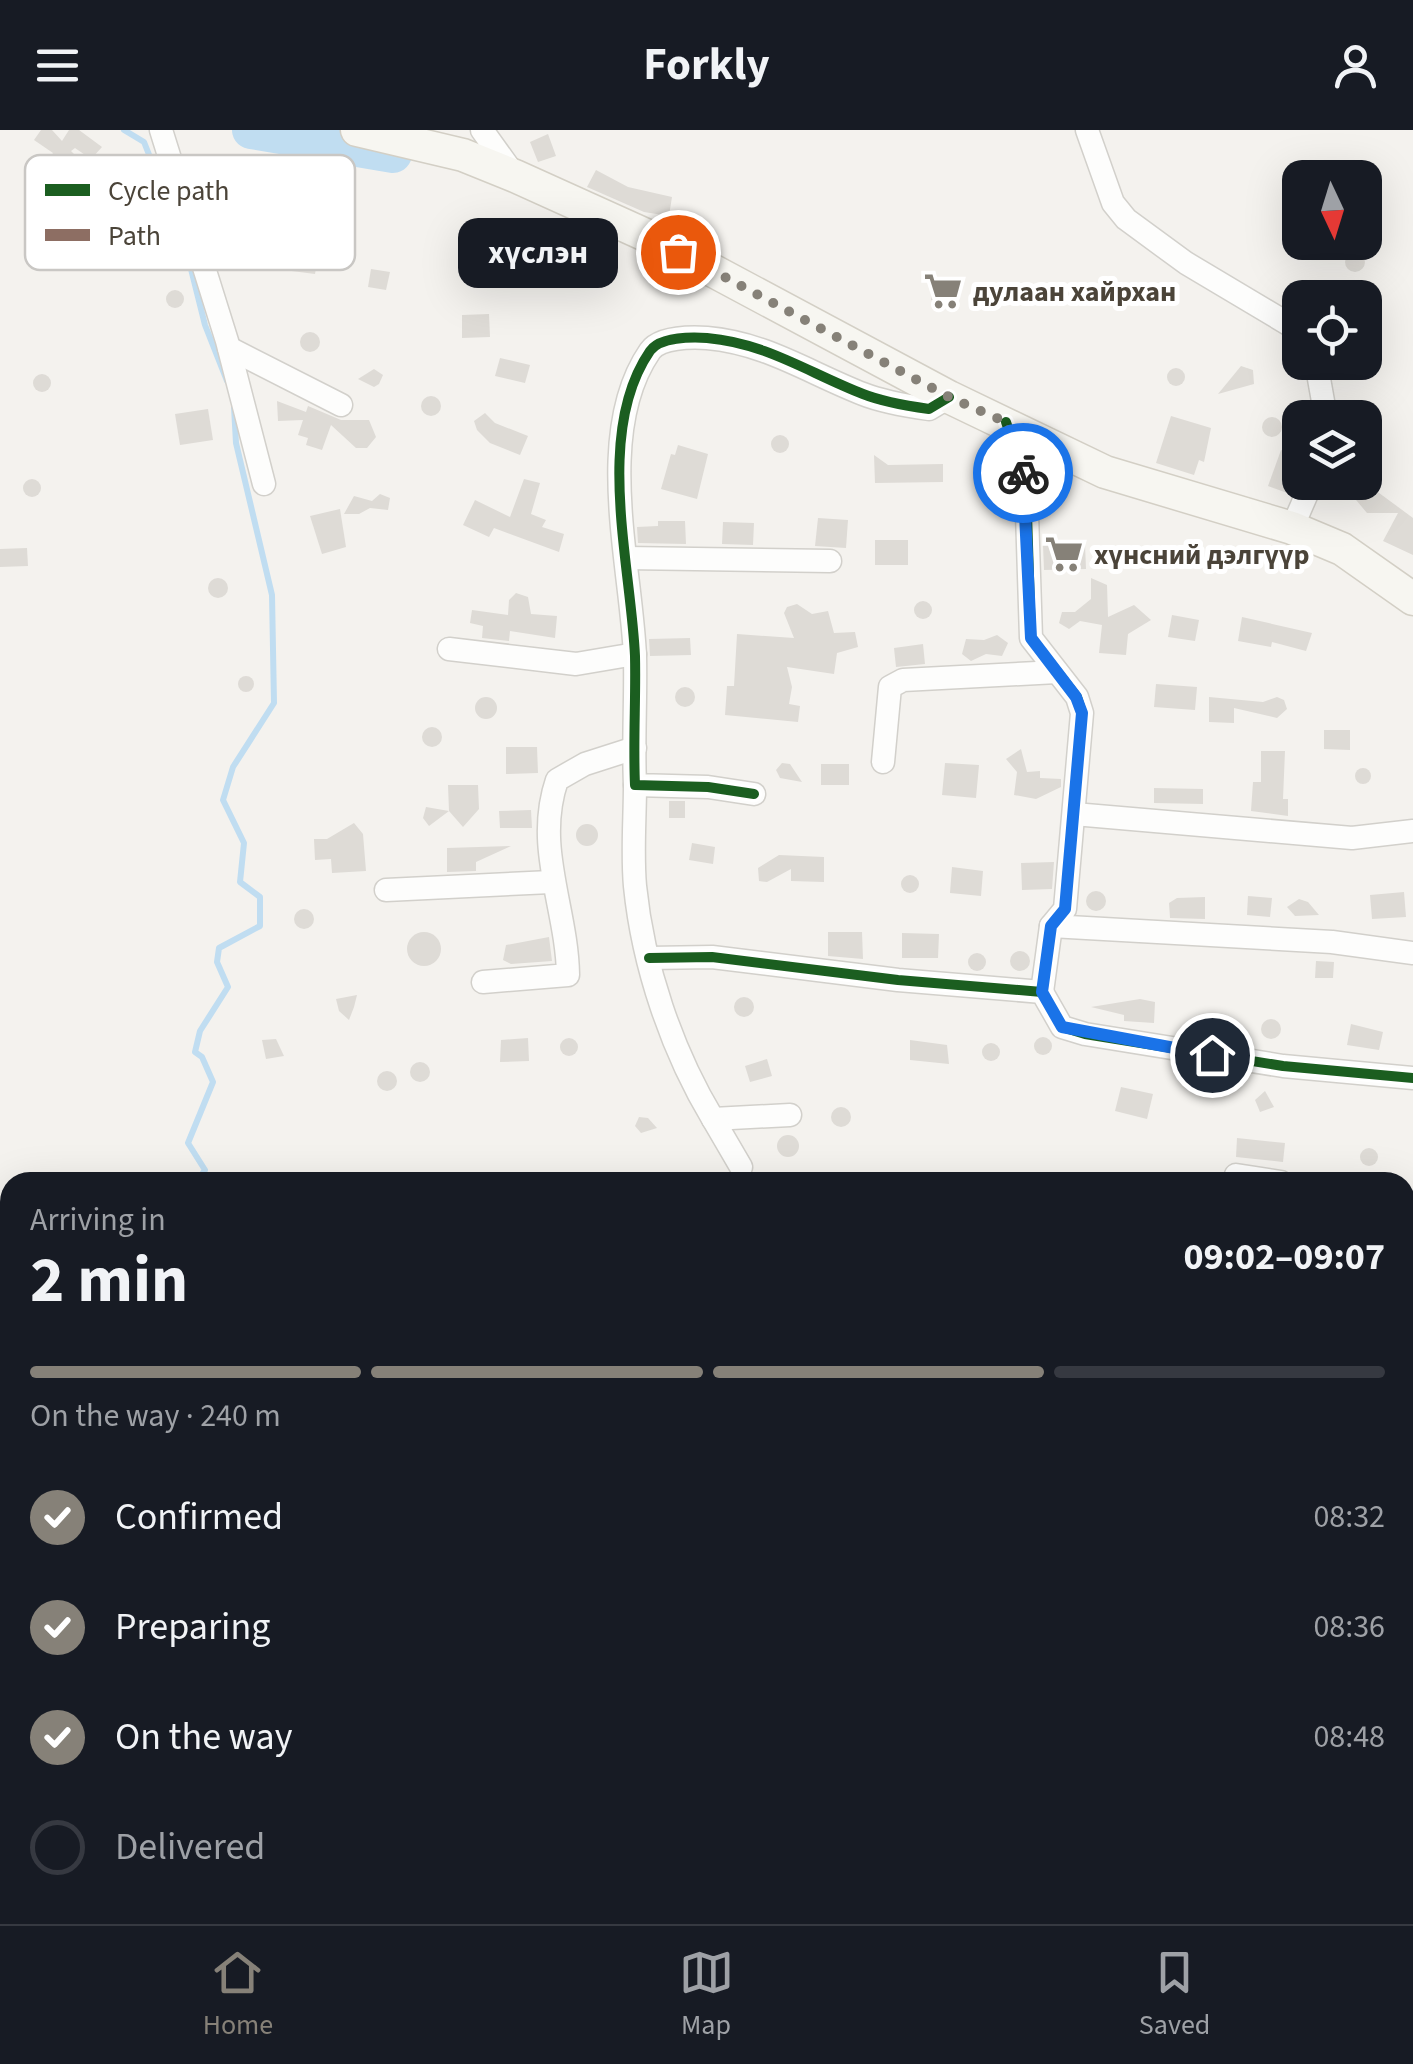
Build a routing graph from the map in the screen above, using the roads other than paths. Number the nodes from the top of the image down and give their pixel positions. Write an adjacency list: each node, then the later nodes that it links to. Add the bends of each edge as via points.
1 (161, 130): 5 (street)
2 (357, 130): 6 (street, via 463,155)
3 (482, 130): 6 (street)
4 (1088, 130): 8 (street, via 1113,203 1126,218)
5 (169, 155)
6 (515, 176): 10 (street, via 650,236)
7 (205, 270): 9 (street)
8 (1282, 320)
9 (229, 348): 11 (street); 13 (street)
10 (949, 397): 12 (street); 16 (street, via 929,409 914,407 865,395 788,356 745,343 665,340 652,347 635,381 621,434)
11 (341, 405)
12 (1006, 422): 15 (street, via 1106,472); 21 (street, via 1026,482 1027,622)
13 (264, 484)
14 (1304, 500): 15 (street)
15 (1292, 528): 18 (street, via 1342,549)
16 (626, 558): 17 (street); 20 (street)
17 (830, 561)
18 (1413, 599)
19 (448, 649): 20 (street, via 576,664)
20 (635, 654): 22 (street)
21 (1057, 672): 23 (street, via 890,686); 26 (street, via 1082,713)
22 (635, 748): 24 (street); 28 (street, via 557,780 547,808)
23 (883, 762)
24 (635, 785): 25 (street); 32 (street, via 635,886)
25 (754, 794)
26 (1074, 814): 27 (street, via 1352,838); 30 (street, via 1065,909)
27 (1413, 831)
28 (552, 882): 29 (street); 33 (street, via 568,975)
29 (386, 890)
30 (1051, 926): 31 (street); 34 (street)
31 (1413, 953)
32 (649, 958): 34 (street, via 712,957); 37 (street, via 684,1072)
33 (482, 982)
34 (1042, 992): 35 (street, via 1062,1027 1084,1034 1283,1066)
35 (1413, 1078)
36 (790, 1115): 37 (street)
37 (713, 1119): 38 (street)
38 (741, 1167)

